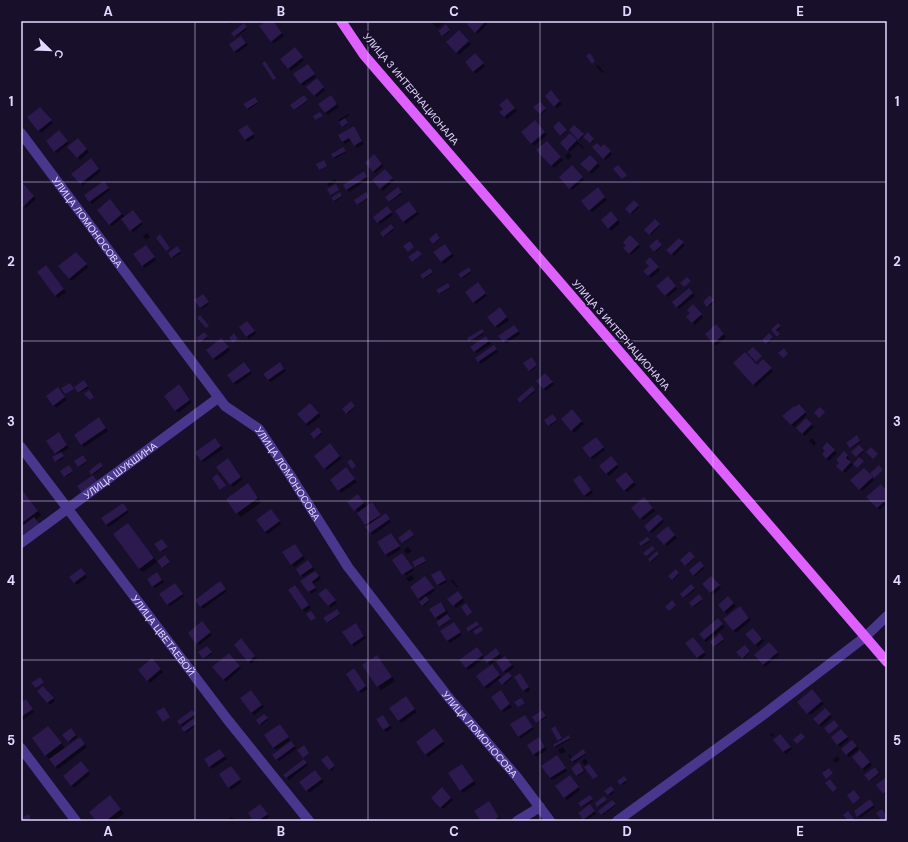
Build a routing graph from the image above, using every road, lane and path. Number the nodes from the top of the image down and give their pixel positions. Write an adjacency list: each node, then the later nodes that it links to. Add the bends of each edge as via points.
1 (341, 21): 8 (main road, УЛИЦА 3 ИНТЕРНАЦИОНАЛА, via 364,55)
2 (21, 133): 3 (street, УЛИЦА ЛОМОНОСОВА)
3 (218, 398): 5 (street, УЛИЦА ШУКШИНА); 11 (street, УЛИЦА ЛОМОНОСОВА, via 225,406 259,429 348,567 449,698 518,777)
4 (21, 447): 5 (street, УЛИЦА ЦВЕТАЕВОЙ)
5 (68, 508): 6 (street, УЛИЦА ШУКШИНА); 13 (street, УЛИЦА ЦВЕТАЕВОЙ, via 227,719)
6 (21, 543)
7 (887, 616): 8 (street)
8 (865, 638): 9 (main road, УЛИЦА 3 ИНТЕРНАЦИОНАЛА); 16 (street)
9 (887, 662)
10 (21, 748): 12 (street)
11 (540, 807): 14 (street); 15 (street, УЛИЦА ЛОМОНОСОВА)
12 (76, 821)
13 (309, 821)
14 (518, 821)
15 (550, 821)
16 (617, 821)

